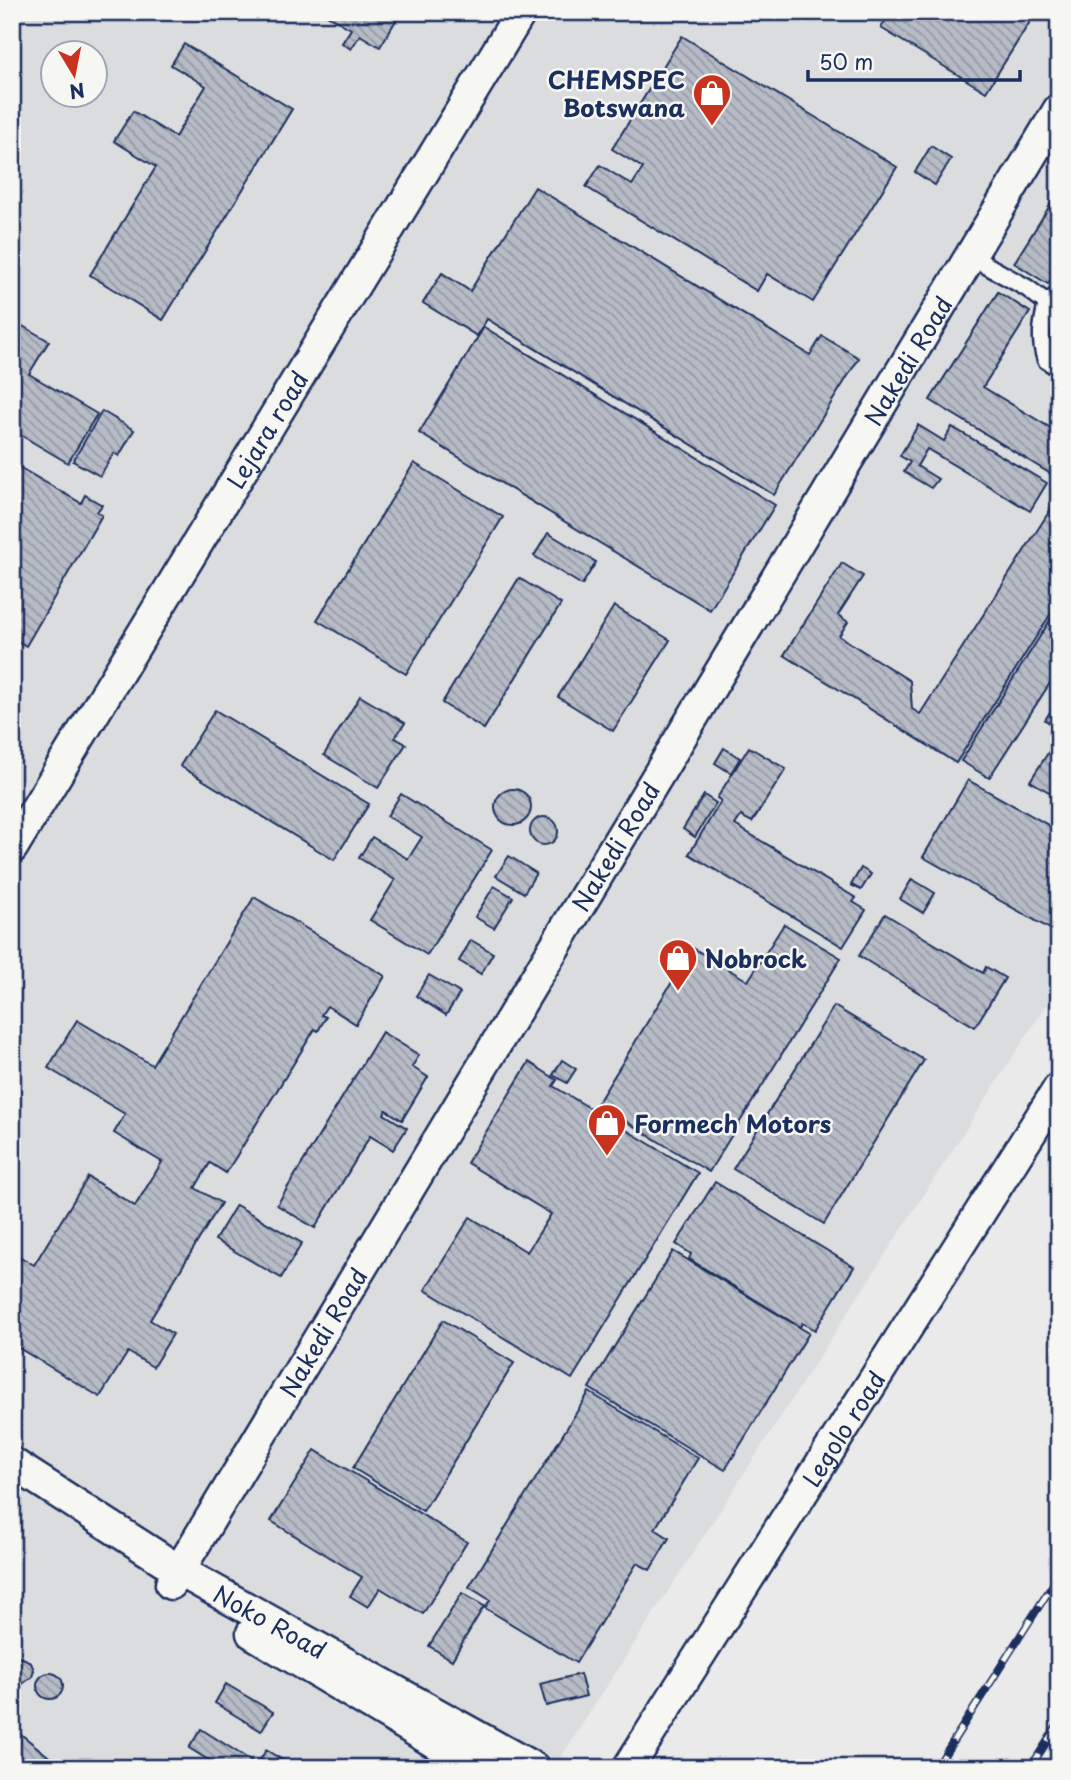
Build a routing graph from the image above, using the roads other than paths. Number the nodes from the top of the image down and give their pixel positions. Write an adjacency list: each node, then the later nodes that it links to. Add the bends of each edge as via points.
1 (521, 12): 6 (street, Lejara road)
2 (1059, 109): 3 (street, Nakedi Road)
3 (970, 256): 4 (lane); 10 (street, Nakedi Road)
4 (1053, 299): 5 (lane, via 1041,330 1041,348 1046,360)
5 (1059, 368)
6 (12, 848)
7 (1059, 1088): 13 (street, Legolo road)
8 (12, 1463): 10 (street, Noko Road)
9 (12, 1485): 10 (street)
10 (176, 1577): 11 (street); 12 (street, Noko Road)
11 (477, 1768)
12 (534, 1768)
13 (628, 1768)

